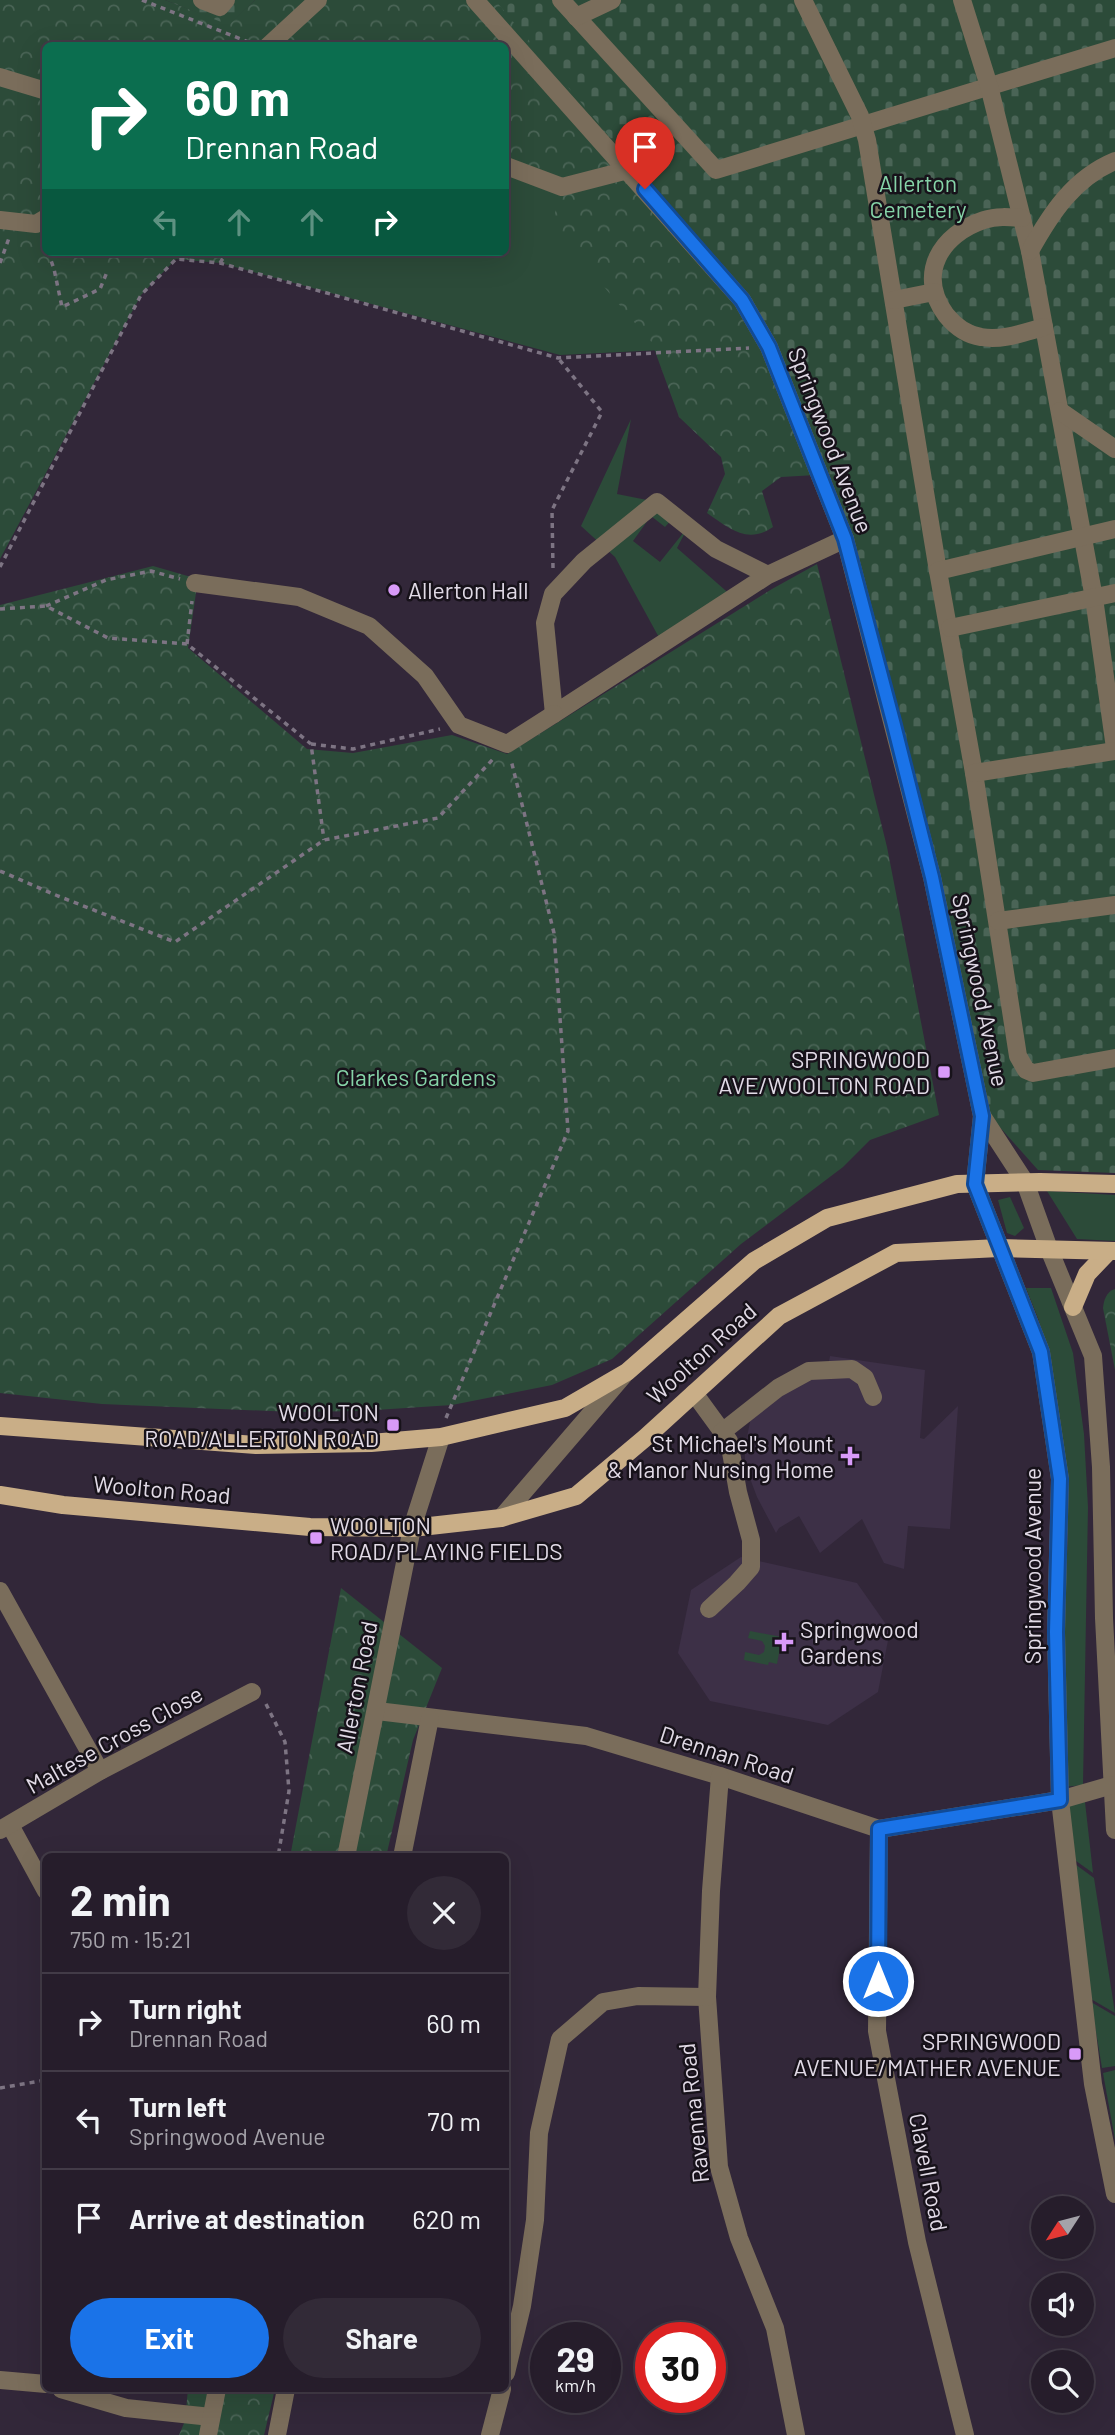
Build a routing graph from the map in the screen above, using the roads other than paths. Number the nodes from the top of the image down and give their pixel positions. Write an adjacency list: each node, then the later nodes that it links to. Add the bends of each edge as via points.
1 (202, 0): 2 (street, via 220,7)
2 (226, 0)
3 (318, 0): 10 (street)
4 (475, 0): 18 (street, Springwood Avenue)
5 (561, 0): 9 (street)
6 (612, 0): 9 (street)
7 (803, 0): 15 (street)
8 (962, 0): 13 (street)
9 (576, 17): 15 (street, via 716,170)
10 (272, 42)
11 (1115, 48): 13 (street)
12 (0, 77): 14 (street)
13 (989, 86): 15 (street); 19 (street)
14 (42, 90)
15 (863, 126): 24 (street)
16 (1115, 161): 22 (street, via 1078,183)
17 (509, 167): 18 (street, via 562,187)
18 (628, 170): 30 (street, Springwood Avenue, via 742,300 769,347)
19 (1021, 218): 22 (street); 23 (street, via 986,219 956,234 936,260)
20 (42, 220): 21 (street)
21 (7, 221)
22 (1030, 251): 25 (street)
23 (934, 292): 24 (street); 25 (street, via 951,321 975,336 998,338)
24 (894, 300): 31 (street)
25 (1044, 327): 26 (street)
26 (1060, 411): 27 (street); 29 (street)
27 (1115, 449)
28 (1115, 529): 29 (street)
29 (1081, 535): 31 (street); 35 (street)
30 (845, 539): 32 (street); 43 (street, Springwood Avenue, via 932,877)
31 (938, 571): 36 (street)
32 (768, 575): 37 (street); 37 (street, via 716,549 657,502 584,561 553,594 545,623)
33 (194, 583): 37 (street, via 299,597 369,626 425,676 459,725 507,744)
34 (1115, 593): 35 (street)
35 (1094, 598): 36 (street); 38 (street)
36 (950, 628): 39 (street)
37 (554, 714)
38 (1115, 749): 39 (street)
39 (974, 773): 41 (street)
40 (1115, 905): 41 (street)
41 (998, 921): 42 (street, via 1018,1056 1026,1070 1034,1073)
42 (1115, 1058)
43 (982, 1116): 44 (street, Springwood Avenue); 45 (street, Springwood Avenue)
44 (1025, 1182): 45 (main road, Woolton Road); 46 (main road, Woolton Road); 48 (street, Springwood Avenue)
45 (975, 1184): 47 (street, Springwood Avenue); 51 (main road, Woolton Road, via 957,1184 827,1218 754,1261)
46 (1115, 1184)
47 (999, 1248): 48 (main road, Woolton Road); 52 (main road, Woolton Road, via 896,1253 779,1316); 69 (street, Springwood Avenue, via 1041,1352 1060,1479 1056,1632)
48 (1049, 1249): 49 (main road, Woolton Road); 50 (street, Springwood Avenue)
49 (1112, 1251): 50 (main road, via 1087,1273)
50 (1073, 1307): 63 (street, Springwood Avenue, via 1093,1356)
51 (627, 1371): 56 (main road, Woolton Road, via 565,1408); 58 (street)
52 (694, 1393): 55 (street); 58 (main road, Woolton Road, via 576,1496)
53 (873, 1397): 55 (street, via 865,1378 852,1369 808,1371)
54 (0, 1426): 56 (main road, Woolton Road, via 256,1445)
55 (722, 1432): 61 (street, via 729,1441 751,1541 751,1567)
56 (440, 1437): 59 (street, Allerton Road)
57 (0, 1495): 59 (main road, Woolton Road, via 310,1527)
58 (501, 1518): 59 (main road, Woolton Road)
59 (412, 1528): 64 (street, Allerton Road)
60 (0, 1591): 66 (street)
61 (709, 1609)
62 (252, 1692): 66 (street, Maltese Cross Close)
63 (1112, 1695): 68 (street, Springwood Avenue)
64 (377, 1711): 65 (street, Drennan Road); 73 (street, Allerton Road)
65 (430, 1718): 67 (street, Drennan Road, via 586,1736); 74 (street)
66 (100, 1770): 70 (street, Maltese Cross Close)
67 (720, 1776): 71 (street, Drennan Road); 76 (street, Ravenna Road)
68 (1112, 1784): 69 (street, Drennan Road); 72 (street, Springwood Avenue)
69 (1060, 1800): 71 (street, Drennan Road); 77 (street, Springwood Avenue, via 1093,2084)
70 (5, 1827): 75 (street)
71 (879, 1829): 89 (street, Clavell Road, via 877,2031 916,2242)
72 (1115, 1830)
73 (347, 1853)
74 (403, 1853)
75 (42, 1885)
76 (707, 1997): 78 (street, via 638,1996 603,2002 560,2039 539,2133 535,2220 523,2306); 88 (street, Ravenna Road, via 719,2167 739,2238 775,2328)
77 (1115, 2194)
78 (509, 2361)
79 (0, 2380): 80 (street)
80 (42, 2384)
81 (72, 2392): 85 (street)
82 (216, 2392): 85 (street)
83 (285, 2392): 86 (street)
84 (501, 2392): 87 (street)
85 (210, 2426)
86 (277, 2435)
87 (490, 2435)
88 (796, 2435)
89 (965, 2435)

